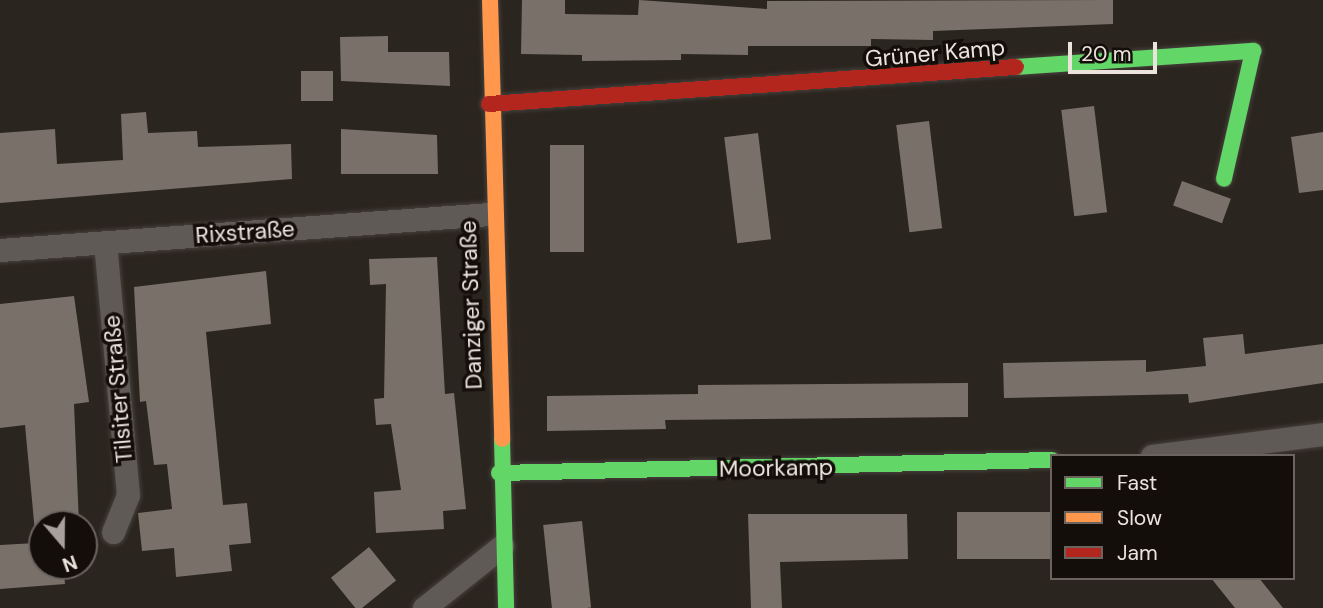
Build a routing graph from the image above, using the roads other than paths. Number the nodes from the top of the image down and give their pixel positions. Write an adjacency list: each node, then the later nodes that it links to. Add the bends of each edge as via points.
1 (490, 0): 2 (street, Danziger Straße)
2 (489, 103): 3 (street, Grüner Kamp, via 1253,51); 4 (street, Danziger Straße)
3 (1224, 179)
4 (491, 214): 5 (street, Rixstraße); 10 (street, Danziger Straße)
5 (105, 242): 6 (street, Rixstraße); 11 (street, Tilsiter Straße, via 128,495)
6 (0, 250)
7 (1323, 434): 8 (street)
8 (1168, 454)
9 (1050, 460): 10 (street, Moorkamp)
10 (499, 473): 12 (street, Danziger Straße)
11 (113, 532)
12 (502, 547): 13 (street); 14 (street, Danziger Straße)
13 (424, 608)
14 (506, 608)

